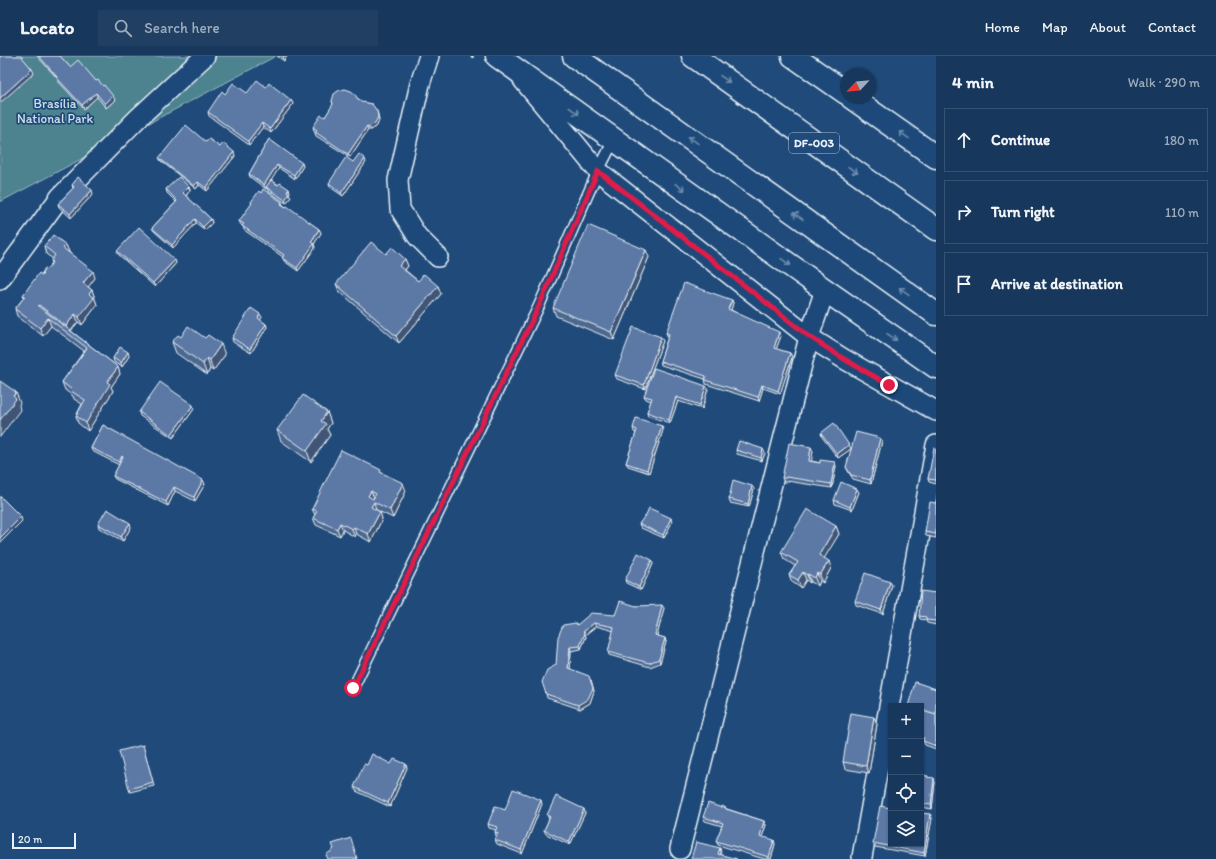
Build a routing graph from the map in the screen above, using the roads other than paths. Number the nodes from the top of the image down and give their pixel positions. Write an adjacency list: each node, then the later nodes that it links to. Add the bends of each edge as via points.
1 (205, 56): 17 (street, via 138,118 60,197)
2 (429, 56): 16 (street, via 398,180 400,210 417,236)
3 (497, 56): 8 (main road)
4 (574, 56): 19 (main road, one-way to 4)
5 (693, 56): 15 (main road, DF-003, one-way to 15)
6 (793, 56): 10 (main road)
7 (814, 56): 9 (main road)
8 (515, 69): 12 (main road, one-way to 12); 14 (street)
9 (840, 86)
10 (840, 89)
11 (861, 104): 13 (main road, one-way to 11)
12 (614, 140): 14 (lane); 18 (main road, one-way to 18)
13 (936, 157)
14 (598, 171): 20 (street); 24 (lane, via 539,306)
15 (936, 229)
16 (438, 257)
17 (0, 279)
18 (824, 290): 20 (street); 21 (main road, one-way to 21)
19 (936, 314)
20 (810, 337): 22 (street); 25 (street)
21 (936, 367)
22 (936, 411)
23 (936, 445): 26 (street)
24 (353, 688)
25 (680, 849)
26 (862, 857)

